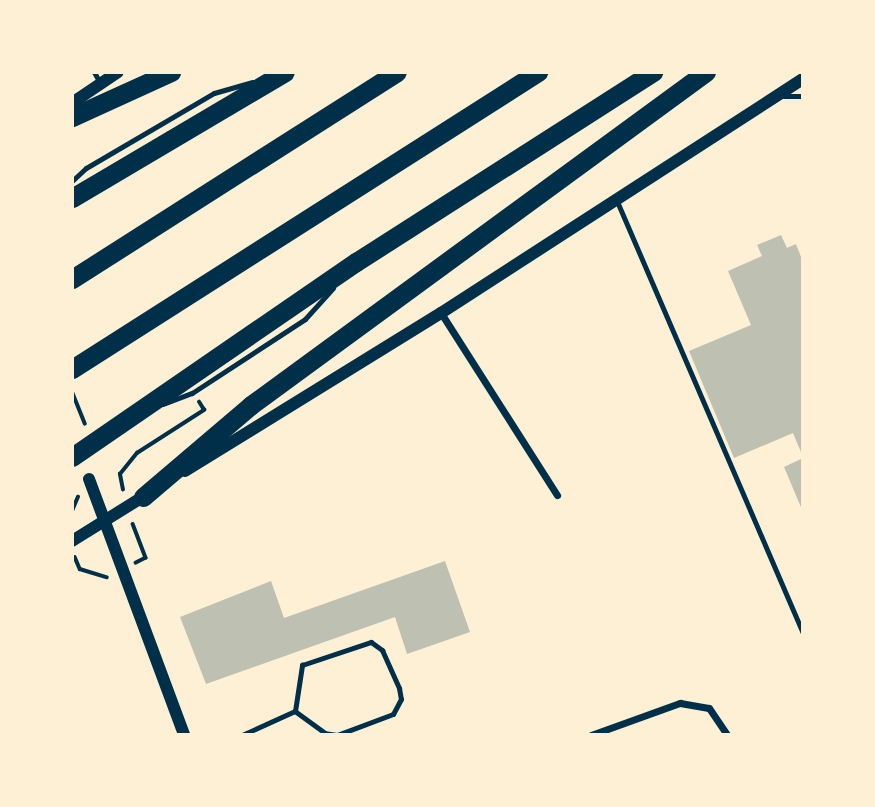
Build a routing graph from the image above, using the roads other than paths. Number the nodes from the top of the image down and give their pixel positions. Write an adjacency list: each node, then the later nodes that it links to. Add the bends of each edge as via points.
1 (118, 72): 8 (street)
2 (171, 72): 13 (highway)
3 (397, 72): 17 (highway)
4 (538, 72): 19 (highway)
5 (653, 72): 20 (highway, via 356,262)
6 (706, 72): 23 (highway, via 251,405)
7 (283, 73): 14 (lane, via 214,93 86,168); 15 (highway)
8 (97, 77): 12 (street)
9 (803, 79): 10 (street)
10 (777, 96): 11 (lane); 16 (street)
11 (803, 96)
12 (72, 103)
13 (72, 117)
14 (72, 181)
15 (72, 198)
16 (615, 198): 18 (street); 26 (lane)
17 (72, 279)
18 (441, 313): 22 (street); 23 (street)
19 (77, 365)
20 (72, 457)
21 (89, 480): 24 (street)
22 (557, 495)
23 (143, 497): 24 (street)
24 (104, 520): 25 (street); 28 (street)
25 (72, 541)
26 (803, 633)
27 (295, 711): 27 (lane, via 325,733 337,735 393,714 401,699 382,650 371,642 302,665); 29 (lane)
28 (184, 735)
29 (242, 735)
30 (591, 735): 31 (street, via 680,703 709,708)
31 (727, 735)

